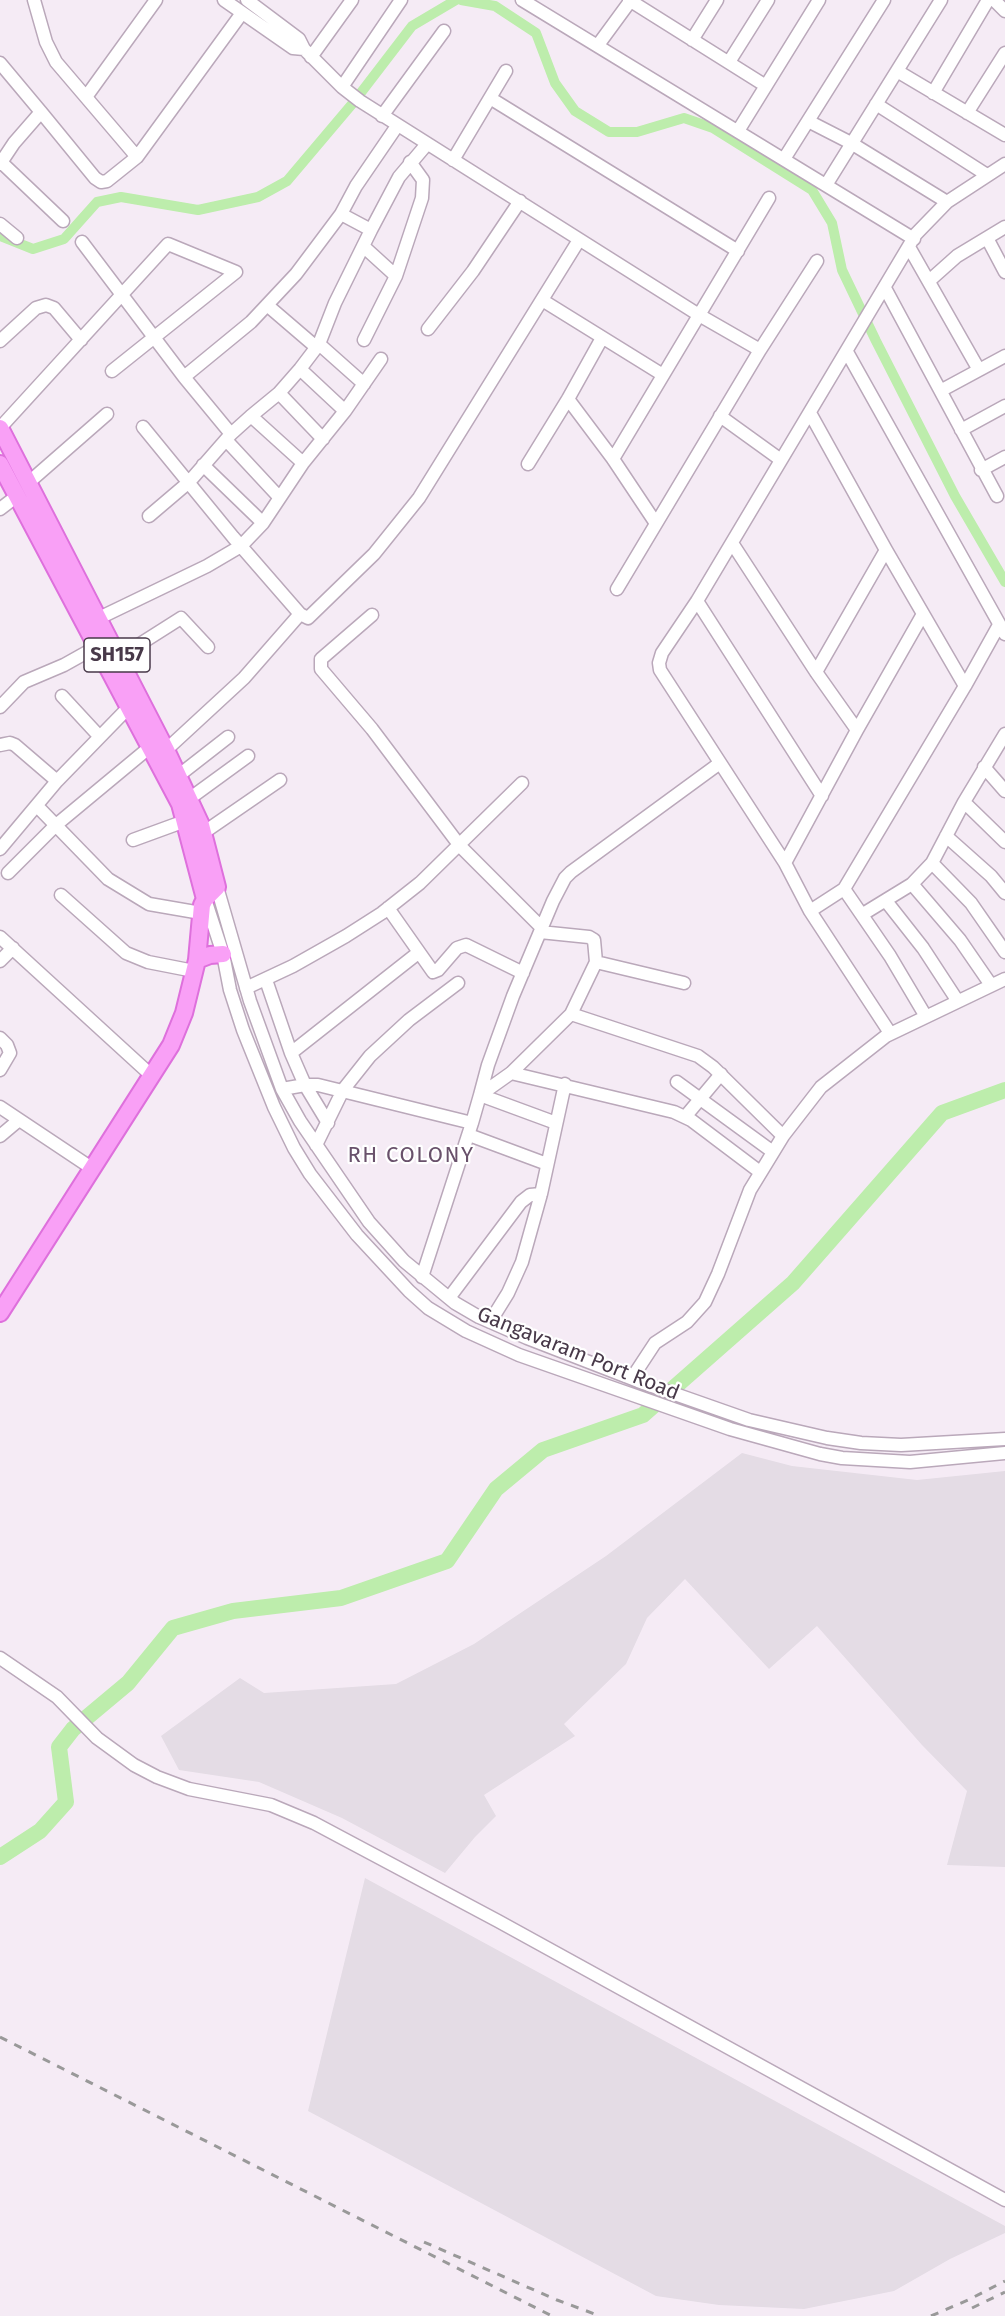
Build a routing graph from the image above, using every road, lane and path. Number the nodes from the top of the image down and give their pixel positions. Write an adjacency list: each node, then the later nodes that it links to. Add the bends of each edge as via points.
1 (34, 0): 30 (street, via 46,42)
2 (156, 0): 30 (street)
3 (224, 0): 17 (street)
4 (247, 0): 21 (street, via 299,39)
5 (352, 0): 21 (street)
6 (401, 0): 29 (street)
7 (522, 0): 20 (street)
8 (630, 0): 19 (street); 20 (street)
9 (768, 0): 23 (street)
10 (819, 0): 27 (street)
11 (884, 0): 36 (street)
12 (941, 0): 26 (street)
13 (988, 0): 28 (street)
14 (994, 0): 16 (street)
15 (713, 2): 19 (street)
16 (1005, 11)
17 (242, 13): 21 (street, via 293,48); 42 (street)
18 (444, 31): 35 (street)
19 (692, 40): 23 (street)
20 (598, 45): 38 (street)
21 (307, 53): 29 (street)
22 (1005, 53): 34 (street)
23 (729, 62): 27 (street)
24 (0, 63): 33 (street)
25 (506, 71): 31 (street)
26 (897, 71): 28 (street); 32 (street)
27 (766, 86): 38 (street)
28 (933, 93): 34 (street)
29 (350, 94): 35 (street)
30 (86, 98): 42 (street)
31 (490, 99): 44 (street); 64 (street)
32 (876, 104): 40 (street); 48 (street)
33 (41, 112): 42 (street, via 101,182); 46 (street)
34 (967, 113): 39 (street)
35 (382, 116): 37 (street)
36 (808, 121): 40 (street); 43 (street)
37 (397, 126): 41 (street); 53 (street)
38 (738, 131): 43 (street)
39 (1005, 135)
40 (851, 143): 49 (street); 52 (street)
41 (427, 144): 44 (street); 45 (street)
42 (137, 157)
43 (784, 159): 49 (street)
44 (453, 160): 51 (street)
45 (410, 162): 57 (street); 67 (street, via 423,180 422,198)
46 (1, 163): 54 (street)
47 (1005, 164): 48 (street)
48 (987, 175): 52 (street)
49 (826, 185): 62 (street)
50 (769, 198): 64 (street)
51 (520, 201): 60 (street); 74 (street)
52 (947, 202): 62 (street)
53 (341, 214): 57 (street); 72 (street)
54 (63, 221)
55 (0, 224): 58 (street)
56 (1005, 227): 59 (street)
57 (371, 230): 63 (street)
58 (17, 238)
59 (987, 238): 66 (street); 68 (street, via 957,256)
60 (579, 240): 71 (street); 73 (street)
61 (82, 242): 70 (street)
62 (911, 243): 68 (street); 69 (street)
63 (363, 246): 67 (street); 80 (street)
64 (738, 251): 73 (street)
65 (817, 261): 81 (street)
66 (1005, 272)
67 (396, 276): 78 (street)
68 (929, 281): 86 (street)
69 (885, 288): 82 (street); 91 (street)
70 (123, 294): 75 (street); 75 (street, via 168,244 236,272); 77 (street)
71 (542, 300): 76 (street); 127 (street, via 405,516 374,554 312,616)
72 (267, 305): 80 (street); 89 (street)
73 (699, 315): 81 (street); 88 (street)
74 (428, 329)
75 (154, 337): 87 (street); 89 (street)
76 (602, 338): 88 (street); 93 (street)
77 (81, 340): 79 (street, via 54,308 46,305 36,308); 101 (street)
78 (364, 340)
79 (0, 341)
80 (317, 346): 85 (street); 90 (street)
81 (760, 350): 99 (street)
82 (847, 352): 96 (street); 131 (street)
83 (1005, 356): 86 (street)
84 (381, 359): 90 (street)
85 (300, 369): 92 (street); 95 (street)
86 (979, 370): 91 (street)
87 (112, 371)
88 (663, 375): 106 (street)
89 (184, 377): 103 (street)
90 (364, 384): 95 (street)
91 (942, 390): 102 (street)
92 (279, 393): 98 (street); 104 (street)
93 (568, 399): 106 (street); 109 (street)
94 (1005, 406): 102 (street)
95 (345, 411): 104 (street)
96 (810, 413): 107 (street); 124 (street)
97 (107, 414): 114 (street)
98 (251, 416): 103 (street); 108 (street)
99 (720, 416): 107 (street); 120 (street)
100 (143, 427): 113 (street)
101 (0, 428): 114 (main road, SH157)
102 (961, 430): 112 (street)
103 (229, 437): 110 (street); 117 (street)
104 (323, 439): 108 (street)
105 (1005, 457): 112 (street)
106 (613, 459): 120 (street)
107 (781, 460): 122 (street)
108 (303, 463): 117 (street)
109 (528, 464)
110 (203, 465): 113 (street); 121 (street)
111 (1, 468): 115 (main road, SH157)
112 (981, 470): 116 (street)
113 (189, 482): 119 (street); 123 (street)
114 (28, 483): 130 (main road, SH157)
115 (17, 496): 118 (street); 132 (main road, SH157)
116 (997, 496)
117 (279, 497): 121 (street)
118 (0, 508)
119 (149, 516)
120 (655, 522): 125 (street)
121 (263, 523): 123 (street)
122 (732, 543): 126 (street); 135 (street)
123 (241, 546): 127 (street); 130 (street)
124 (885, 550): 128 (street); 135 (street)
125 (617, 589)
126 (697, 601): 147 (street, via 659,663); 154 (street)
127 (300, 614): 145 (street, via 244,678)
128 (923, 614): 136 (street); 140 (street)
129 (372, 615): 164 (street, via 321,659 321,669)
130 (97, 619): 134 (main road, SH157)
131 (1002, 630): 136 (street)
132 (98, 646): 138 (street, via 24,682); 139 (main road, SH157)
133 (208, 647): 134 (street, via 181,618)
134 (118, 658): 145 (main road, SH157)
135 (816, 672): 140 (street)
136 (965, 686): 170 (street)
137 (62, 696): 141 (street)
138 (0, 707)
139 (129, 707): 141 (street); 145 (main road, SH157)
140 (857, 730): 154 (street)
141 (99, 736): 151 (street)
142 (228, 737): 149 (street)
143 (1004, 737): 148 (street)
144 (0, 745): 151 (street, via 15,745)
145 (158, 748): 149 (main road, SH157); 158 (main road, SH157); 159 (street)
146 (248, 756): 155 (street)
147 (720, 763): 166 (street); 178 (street, via 565,878)
148 (984, 767): 153 (street); 156 (street)
149 (178, 776): 155 (main road, SH157)
150 (280, 780): 160 (street)
151 (57, 781): 157 (street)
152 (522, 783): 164 (street)
153 (1005, 791)
154 (822, 796): 166 (street)
155 (189, 799): 160 (main road, SH157)
156 (964, 802): 161 (street); 163 (street)
157 (37, 806): 159 (street); 165 (street)
158 (185, 821): 162 (street); 173 (main road, SH157)
159 (56, 825): 168 (street); 173 (street, via 108,879 149,904)
160 (203, 833): 173 (main road, SH157)
161 (946, 836): 167 (street); 171 (street)
162 (133, 840)
163 (1005, 842)
164 (460, 846): 175 (street); 178 (street)
165 (0, 849)
166 (785, 863): 176 (street)
167 (932, 863): 169 (street); 181 (street, via 971,903)
168 (8, 873)
169 (912, 884): 174 (street); 192 (street, via 960,940)
170 (844, 889): 176 (street); 177 (street)
171 (1005, 893)
172 (61, 895): 186 (street, via 126,953 148,962)
173 (208, 900): 183 (street, Gangavaram Port Road); 186 (main road, SH157); 193 (street, Gangavaram Port Road)
174 (886, 901): 177 (street); 194 (street)
175 (388, 908): 182 (street); 189 (street)
176 (810, 911): 197 (street)
177 (863, 914): 196 (street)
178 (540, 930): 185 (street, via 589,937 594,940); 187 (street)
179 (0, 937): 180 (street)
180 (13, 948): 184 (street); 203 (street)
181 (1005, 952)
182 (418, 953): 187 (street, via 435,972 457,948 466,945); 199 (street)
183 (223, 954): 186 (main road, via 210,955); 226 (street, Gangavaram Port Road, via 235,1006 274,1107 294,1148)
184 (0, 961)
185 (596, 962): 191 (street); 195 (street)
186 (195, 965): 203 (main road, SH157, via 184,1013)
187 (523, 972): 209 (street)
188 (1005, 979): 192 (street)
189 (266, 980): 193 (street); 199 (street)
190 (458, 983): 208 (street, via 389,1038)
191 (684, 983)
192 (990, 985): 194 (street)
193 (246, 988): 207 (street, Gangavaram Port Road)
194 (957, 1000): 196 (street)
195 (571, 1014): 201 (street); 202 (street, via 684,1050)
196 (925, 1016): 197 (street)
197 (888, 1035): 218 (street, via 821,1087)
198 (0, 1038): 200 (street, via 10,1053)
199 (291, 1053): 206 (street)
200 (0, 1070)
201 (511, 1073): 205 (street); 209 (street)
202 (721, 1074): 210 (street); 218 (street)
203 (152, 1076): 222 (main road, SH157)
204 (677, 1082): 210 (street)
205 (565, 1084): 212 (street); 215 (street)
206 (305, 1085): 207 (street); 208 (street); 214 (street)
207 (282, 1089): 219 (street, Gangavaram Port Road)
208 (343, 1090): 214 (street); 216 (street)
209 (480, 1095): 215 (street); 216 (street)
210 (699, 1098): 212 (street); 220 (street)
211 (0, 1107): 213 (street)
212 (686, 1117): 223 (street)
213 (19, 1120): 217 (street); 222 (street)
214 (328, 1123): 219 (street)
215 (556, 1123): 221 (street)
216 (470, 1129): 221 (street); 227 (street)
217 (0, 1136)
218 (783, 1137): 220 (street)
219 (316, 1145): 224 (street, Gangavaram Port Road)
220 (773, 1152): 223 (street)
221 (548, 1164): 225 (street)
222 (93, 1169): 230 (main road, SH157)
223 (760, 1172): 231 (street, via 705,1302 687,1322 650,1348)
224 (343, 1185): 226 (street); 227 (street, Gangavaram Port Road, via 369,1222)
225 (541, 1194): 228 (street, via 530,1195 521,1202); 229 (street, via 522,1262)
226 (328, 1197): 233 (street, Gangavaram Port Road, via 383,1265 428,1308 511,1352 730,1430 820,1454 910,1462)
227 (422, 1277): 228 (street, Gangavaram Port Road)
228 (456, 1289): 229 (street, Gangavaram Port Road)
229 (496, 1312): 231 (street, Gangavaram Port Road)
230 (0, 1313)
231 (635, 1379): 232 (street, Gangavaram Port Road, via 740,1417 827,1438 901,1445)
232 (1005, 1439)
233 (1005, 1453)
234 (0, 1658): 235 (street, via 57,1697 97,1737 134,1765 189,1789 271,1805 314,1823)
235 (1005, 2200)

